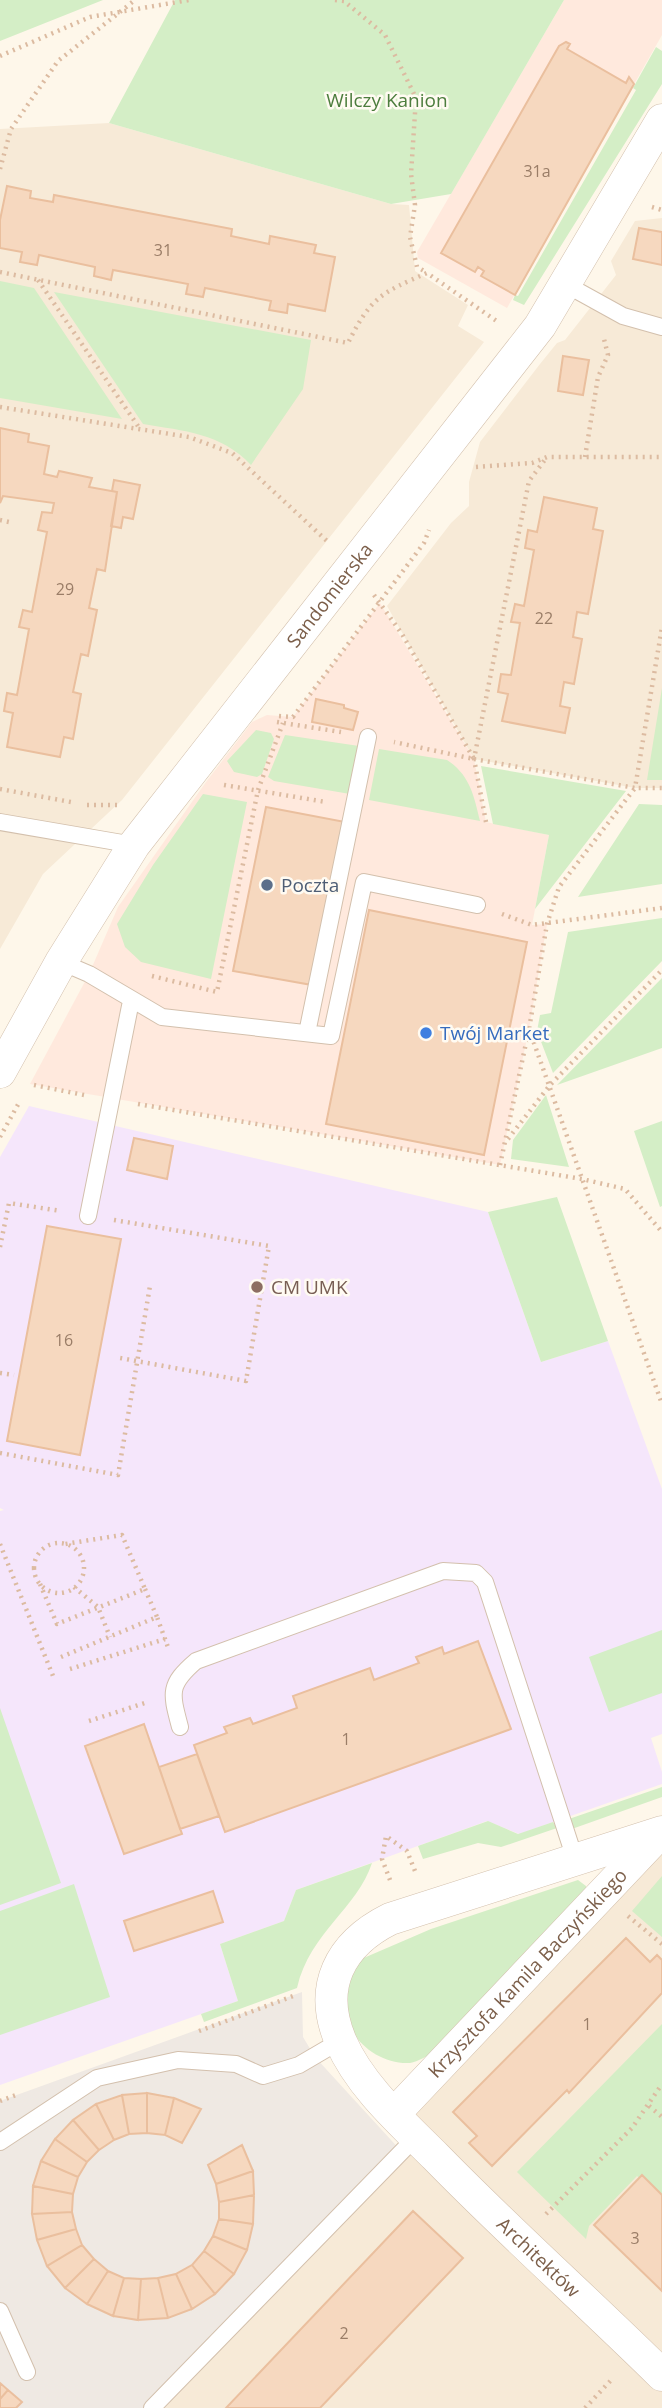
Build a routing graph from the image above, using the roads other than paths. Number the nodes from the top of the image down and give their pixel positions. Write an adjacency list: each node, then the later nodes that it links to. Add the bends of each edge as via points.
1 (662, 120): 2 (street, Sandomierska)
2 (565, 284): 3 (lane, via 623,316); 6 (street, Sandomierska, via 528,342)
3 (662, 327)
4 (368, 737): 10 (lane)
5 (0, 822): 6 (lane)
6 (134, 845): 8 (street, Sandomierska)
7 (477, 905): 10 (lane, via 364,882 331,1037)
8 (61, 962): 9 (lane); 11 (street, Sandomierska)
9 (131, 1001): 10 (lane, via 162,1017); 12 (lane)
10 (307, 1032)
11 (0, 1072)
12 (88, 1216)
13 (180, 1727): 15 (lane, via 173,1694 179,1675 196,1661 443,1572 476,1573 485,1582)
14 (662, 1832): 15 (street); 17 (street, Krzysztofa Kamila Baczyńskiego)
15 (575, 1860): 16 (street, via 390,1919 367,1931 346,1950 333,1981)
16 (340, 2041): 17 (street, Architektów); 19 (lane, via 299,2065 263,2076 236,2064 178,2060 97,2078)
17 (394, 2114): 18 (street, Architektów)
18 (416, 2137): 22 (street, Architektów, via 516,2239); 23 (lane)
19 (0, 2143)
20 (0, 2311): 21 (lane)
21 (27, 2372)
22 (662, 2375)
23 (152, 2408)

